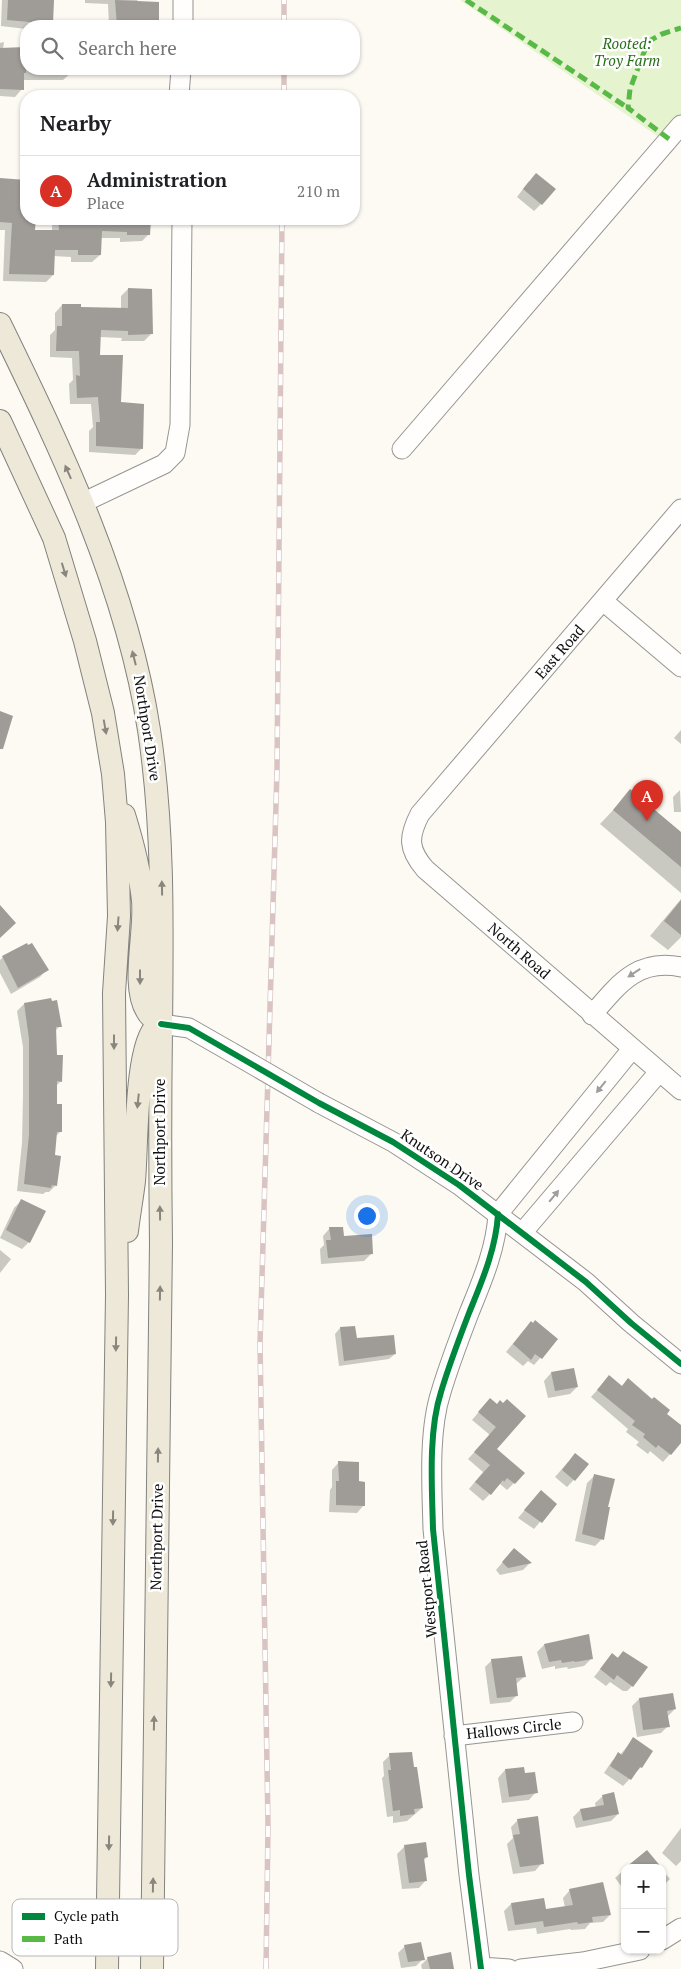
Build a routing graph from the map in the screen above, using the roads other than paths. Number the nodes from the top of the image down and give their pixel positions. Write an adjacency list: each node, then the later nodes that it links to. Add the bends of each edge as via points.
1 (183, 0): 2 (street)
2 (183, 20)
3 (181, 75): 4 (street)
4 (179, 90)
5 (681, 125): 9 (street)
6 (182, 225): 10 (street, via 180,425 175,453 164,464)
7 (0, 324): 10 (main road, Northport Drive, one-way to 7)
8 (0, 421): 14 (main road, one-way to 14, via 54,538 85,641)
9 (402, 449)
10 (82, 503): 18 (main road, Northport Drive, one-way to 10, via 158,792 149,728 124,616)
11 (681, 509): 12 (street, East Road)
12 (603, 601): 13 (street); 15 (street, East Road)
13 (681, 667)
14 (113, 774): 18 (main road, one-way to 18, via 139,866 143,904 142,996 147,1012); 24 (main road, one-way to 24, via 119,916 114,993)
15 (438, 793): 17 (street, North Road, via 420,814 411,835 416,860)
16 (681, 967): 17 (street, one-way to 17, via 650,966 636,971)
17 (592, 1015): 19 (street, North Road)
18 (161, 1024): 22 (street, Knutson Drive, bridge, via 189,1028 393,1142); 24 (main road, one-way to 24, via 150,1034 140,1081 134,1181); 29 (main road, Northport Drive, one-way to 18)
19 (632, 1049): 20 (street, North Road); 22 (street, one-way to 22)
20 (659, 1072): 21 (street, North Road); 23 (street, one-way to 20)
21 (681, 1090)
22 (498, 1214): 23 (street, Knutson Drive); 27 (street, Westport Road, via 497,1235 452,1356 435,1421 433,1529)
23 (522, 1233): 25 (street, Knutson Drive, via 586,1282)
24 (117, 1295): 28 (main road, one-way to 28)
25 (681, 1364)
26 (573, 1722): 27 (street, Hallows Circle)
27 (454, 1736): 36 (street, Westport Road)
28 (108, 1899)
29 (153, 1899)
30 (681, 1928): 31 (street)
31 (666, 1937)
32 (621, 1954): 41 (street)
33 (107, 1956): 38 (main road, one-way to 38)
34 (152, 1956): 39 (main road, Northport Drive, one-way to 34)
35 (0, 1961): 37 (street)
36 (481, 1968): 40 (street)
37 (14, 1969)
38 (107, 1969)
39 (152, 1969)
40 (509, 1969)
41 (521, 1969)

